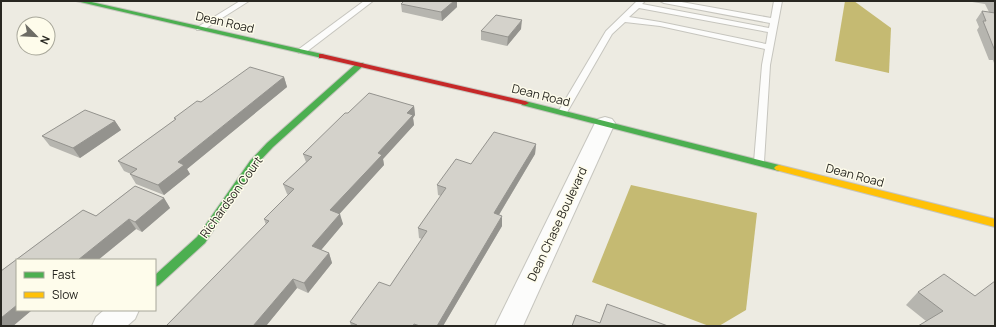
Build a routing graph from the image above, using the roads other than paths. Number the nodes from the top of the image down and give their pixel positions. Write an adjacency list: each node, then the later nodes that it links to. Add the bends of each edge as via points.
1 (82, 1): 9 (main road, Dean Road)
2 (245, 1): 9 (lane)
3 (369, 1): 12 (lane)
4 (664, 1): 8 (lane)
5 (778, 1): 8 (lane)
6 (639, 3): 7 (lane); 10 (lane)
7 (623, 19): 11 (lane, via 660,24); 14 (lane, via 609,33)
8 (774, 21): 10 (lane)
9 (200, 28): 12 (main road, Dean Road)
10 (772, 31): 11 (lane)
11 (769, 47): 16 (lane)
12 (302, 52): 13 (main road, Dean Road)
13 (360, 65): 14 (main road, Dean Road); 18 (main road, Richardson Court, via 270,145 257,159 201,240)
14 (563, 112): 15 (main road, Dean Road)
15 (605, 123): 16 (main road, Dean Road); 21 (street, Dean Chase Boulevard)
16 (759, 162): 17 (main road, Dean Road)
17 (995, 223)
18 (156, 281)
19 (124, 311): 20 (street)
20 (106, 326)
21 (509, 326)

